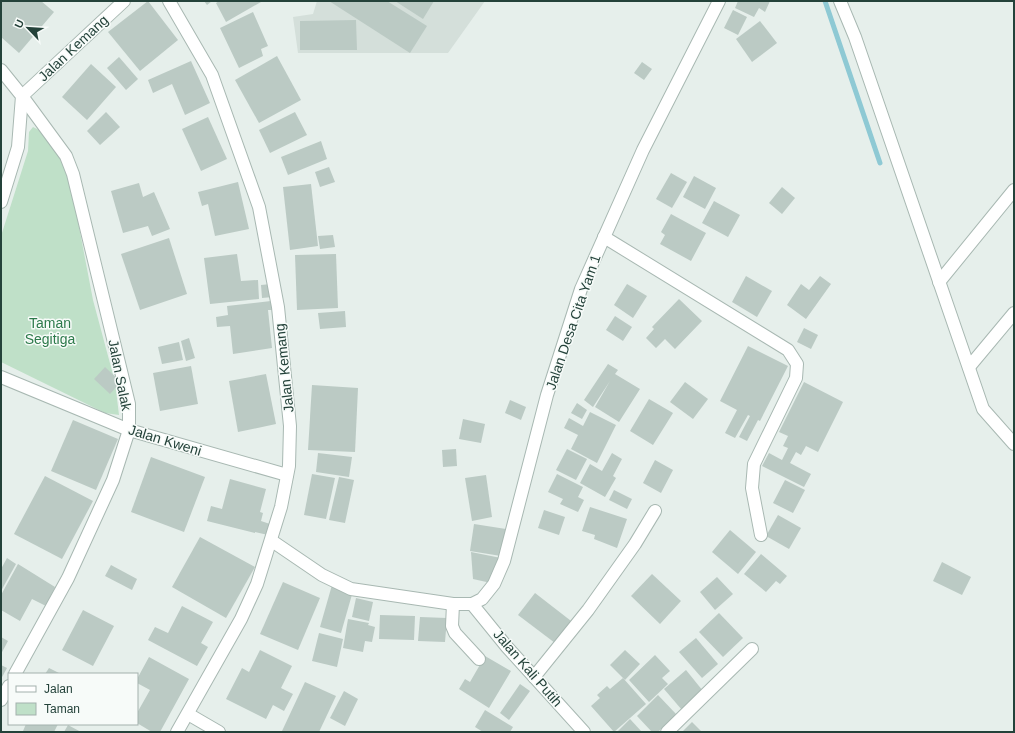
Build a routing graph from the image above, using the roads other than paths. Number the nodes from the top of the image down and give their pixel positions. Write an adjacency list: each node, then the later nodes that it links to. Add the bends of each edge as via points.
1 (124, 1): 6 (street, Jalan Kemang)
2 (169, 1): 16 (street, Jalan Kemang, via 212,74 262,222 278,307 288,400 290,426)
3 (719, 1): 9 (street, Jalan Desa Cita Yam 1, via 643,150)
4 (840, 1): 10 (street)
5 (1, 70): 6 (street, Jalan Salak)
6 (22, 96): 8 (street, via 18,147); 14 (street, Jalan Salak, via 66,156 73,174 129,404)
7 (1014, 190): 10 (street)
8 (1, 202)
9 (604, 237): 18 (street, via 788,350 797,364 796,378 754,464 752,488); 21 (street, Jalan Desa Cita Yam 1, via 582,289 547,396 504,561 494,584 482,599)
10 (939, 282): 12 (street)
11 (1014, 313): 12 (street)
12 (969, 368): 15 (street, via 983,409)
13 (1, 377): 14 (street, Jalan Kweni)
14 (129, 430): 16 (street, Jalan Kweni); 24 (street, Jalan Salak, via 113,480 97,518 68,578)
15 (1013, 441)
16 (287, 475): 19 (street, Jalan Kemang)
17 (655, 512): 25 (street, via 588,610)
18 (761, 535)
19 (272, 541): 20 (street, via 322,575 351,589); 28 (street, Jalan Kemang, via 241,619)
20 (453, 604): 21 (street); 23 (street, via 454,633)
21 (472, 604): 25 (street, Jalan Kali Putih)
22 (752, 649): 32 (street)
23 (479, 659)
24 (16, 673)
25 (534, 677): 29 (street, Jalan Kali Putih)
26 (8, 688): 27 (street)
27 (1, 700)
28 (188, 714): 30 (street, Jalan Kemang); 31 (street)
29 (577, 730)
30 (178, 732)
31 (220, 732)
32 (667, 732)

